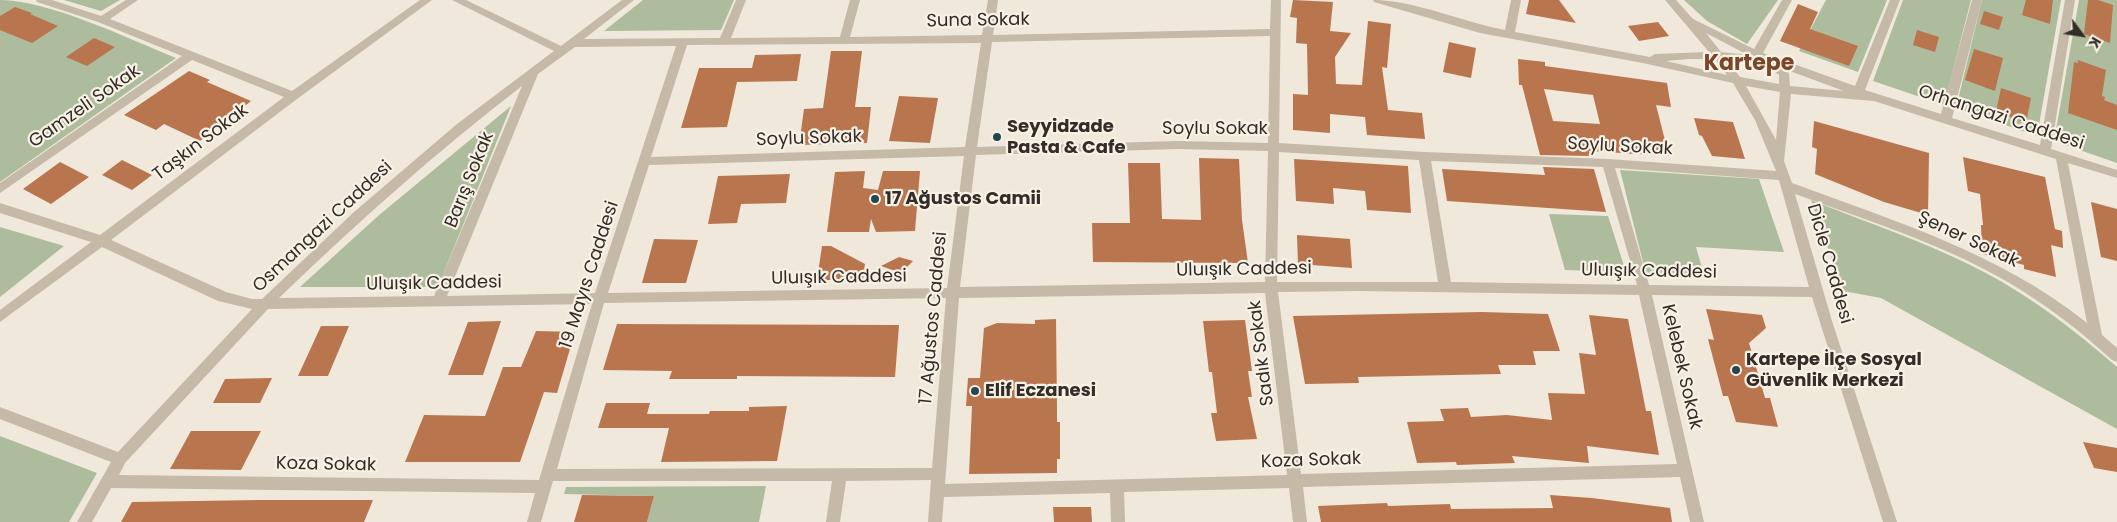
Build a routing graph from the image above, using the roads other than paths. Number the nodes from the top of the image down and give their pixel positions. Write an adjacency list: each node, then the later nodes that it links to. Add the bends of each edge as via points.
1 (41, 0): 18 (street)
2 (133, 0): 18 (street)
3 (427, 0): 35 (street, Taşkın Sokak)
4 (457, 0): 25 (street)
5 (629, 0): 25 (street, Osmangazi Caddesi)
6 (741, 0): 21 (street)
7 (855, 0): 22 (street)
8 (993, 0): 23 (street, 17 Ağustos Caddesi)
9 (1276, 0): 19 (street, Sadık Sokak)
10 (1378, 0): 20 (street, via 1452,22)
11 (1516, 0): 20 (street)
12 (1670, 0): 17 (street)
13 (1786, 0): 26 (street)
14 (1895, 0): 34 (street)
15 (1977, 0): 37 (street)
16 (2070, 0): 39 (street)
17 (1688, 19): 26 (street); 28 (street)
18 (102, 20): 27 (street)
19 (1274, 32): 23 (street, Suna Sokak); 38 (street, Sadık Sokak)
20 (1509, 34): 29 (street)
21 (725, 40): 22 (street, Suna Sokak); 24 (street, Suna Sokak)
22 (844, 40): 23 (street, Suna Sokak)
23 (987, 40): 40 (street, 17 Ağustos Caddesi)
24 (683, 41): 25 (street, Suna Sokak); 44 (street, 19 Mayıs Caddesi)
25 (568, 47): 31 (street, Osmangazi Caddesi)
26 (1757, 54): 30 (street)
27 (191, 55): 35 (street); 48 (street, Gamzeli Sokak)
28 (1716, 56): 29 (street); 30 (street); 32 (street)
29 (1643, 59): 32 (street)
30 (1770, 62): 33 (street, via 1784,74); 34 (street)
31 (532, 74): 56 (street, Barış Sokak); 58 (street, Osmangazi Caddesi, via 424,158 358,215)
32 (1735, 80): 33 (street); 43 (street, via 1753,105)
33 (1787, 89): 36 (street); 43 (street)
34 (1859, 91): 36 (street)
35 (293, 96): 50 (street, Taşkın Sokak)
36 (1874, 97): 37 (street, Orhangazi Caddesi)
37 (1946, 118): 39 (street, Orhangazi Caddesi)
38 (1274, 147): 40 (street, Soylu Sokak, via 1177,146); 42 (street, Soylu Sokak); 51 (street, Sadık Sokak)
39 (2045, 149): 41 (street, Orhangazi Caddesi)
40 (969, 153): 44 (street, Soylu Sokak); 55 (street, 17 Ağustos Caddesi)
41 (2061, 155): 46 (street, Orhangazi Caddesi); 60 (street)
42 (1424, 156): 45 (street, Soylu Sokak); 52 (street)
43 (1780, 160): 47 (street, Dicle Caddesi)
44 (645, 161): 57 (street, 19 Mayıs Caddesi)
45 (1608, 163): 47 (street, Soylu Sokak); 53 (street, Kelebek Sokak)
46 (2117, 174)
47 (1785, 181): 54 (street, Dicle Caddesi); 60 (street, Şener Sokak, via 1982,263 2038,294)
48 (0, 188)
49 (0, 208): 50 (street, Uluışık Caddesi)
50 (100, 240): 58 (street, Uluışık Caddesi, via 223,297); 59 (street, Taşkın Sokak)
51 (1271, 287): 52 (street, Uluışık Caddesi); 55 (street, Uluışık Caddesi); 69 (street, Sadık Sokak)
52 (1445, 287): 53 (street, Uluışık Caddesi)
53 (1644, 288): 54 (street, Uluışık Caddesi); 64 (street, Kelebek Sokak)
54 (1817, 292): 79 (street, Dicle Caddesi)
55 (953, 293): 57 (street, Uluışık Caddesi); 65 (street, 17 Ağustos Caddesi)
56 (440, 300): 57 (street, Uluışık Caddesi); 58 (street, Uluışık Caddesi)
57 (599, 300): 68 (street, 19 Mayıs Caddesi)
58 (265, 304): 63 (street, Osmangazi Caddesi)
59 (0, 317)
60 (2096, 337): 61 (street, Şener Sokak)
61 (2117, 356)
62 (0, 413): 63 (street)
63 (120, 460): 67 (street, Osmangazi Caddesi)
64 (1685, 470): 69 (street, Koza Sokak); 78 (street, Kelebek Sokak)
65 (937, 474): 66 (street, Koza Sokak); 71 (street, 17 Ağustos Caddesi)
66 (840, 475): 68 (street, Koza Sokak); 74 (street)
67 (108, 481): 68 (street, Koza Sokak); 72 (street, Osmangazi Caddesi)
68 (546, 481): 73 (street, 19 Mayıs Caddesi)
69 (1294, 481): 70 (street, Koza Sokak); 77 (street, Sadık Sokak)
70 (1117, 487): 71 (street, Koza Sokak); 76 (street)
71 (938, 490): 75 (street, 17 Ağustos Caddesi)
72 (84, 522)
73 (534, 522)
74 (833, 522)
75 (935, 522)
76 (1118, 522)
77 (1300, 522)
78 (1697, 522)
79 (1890, 522)

